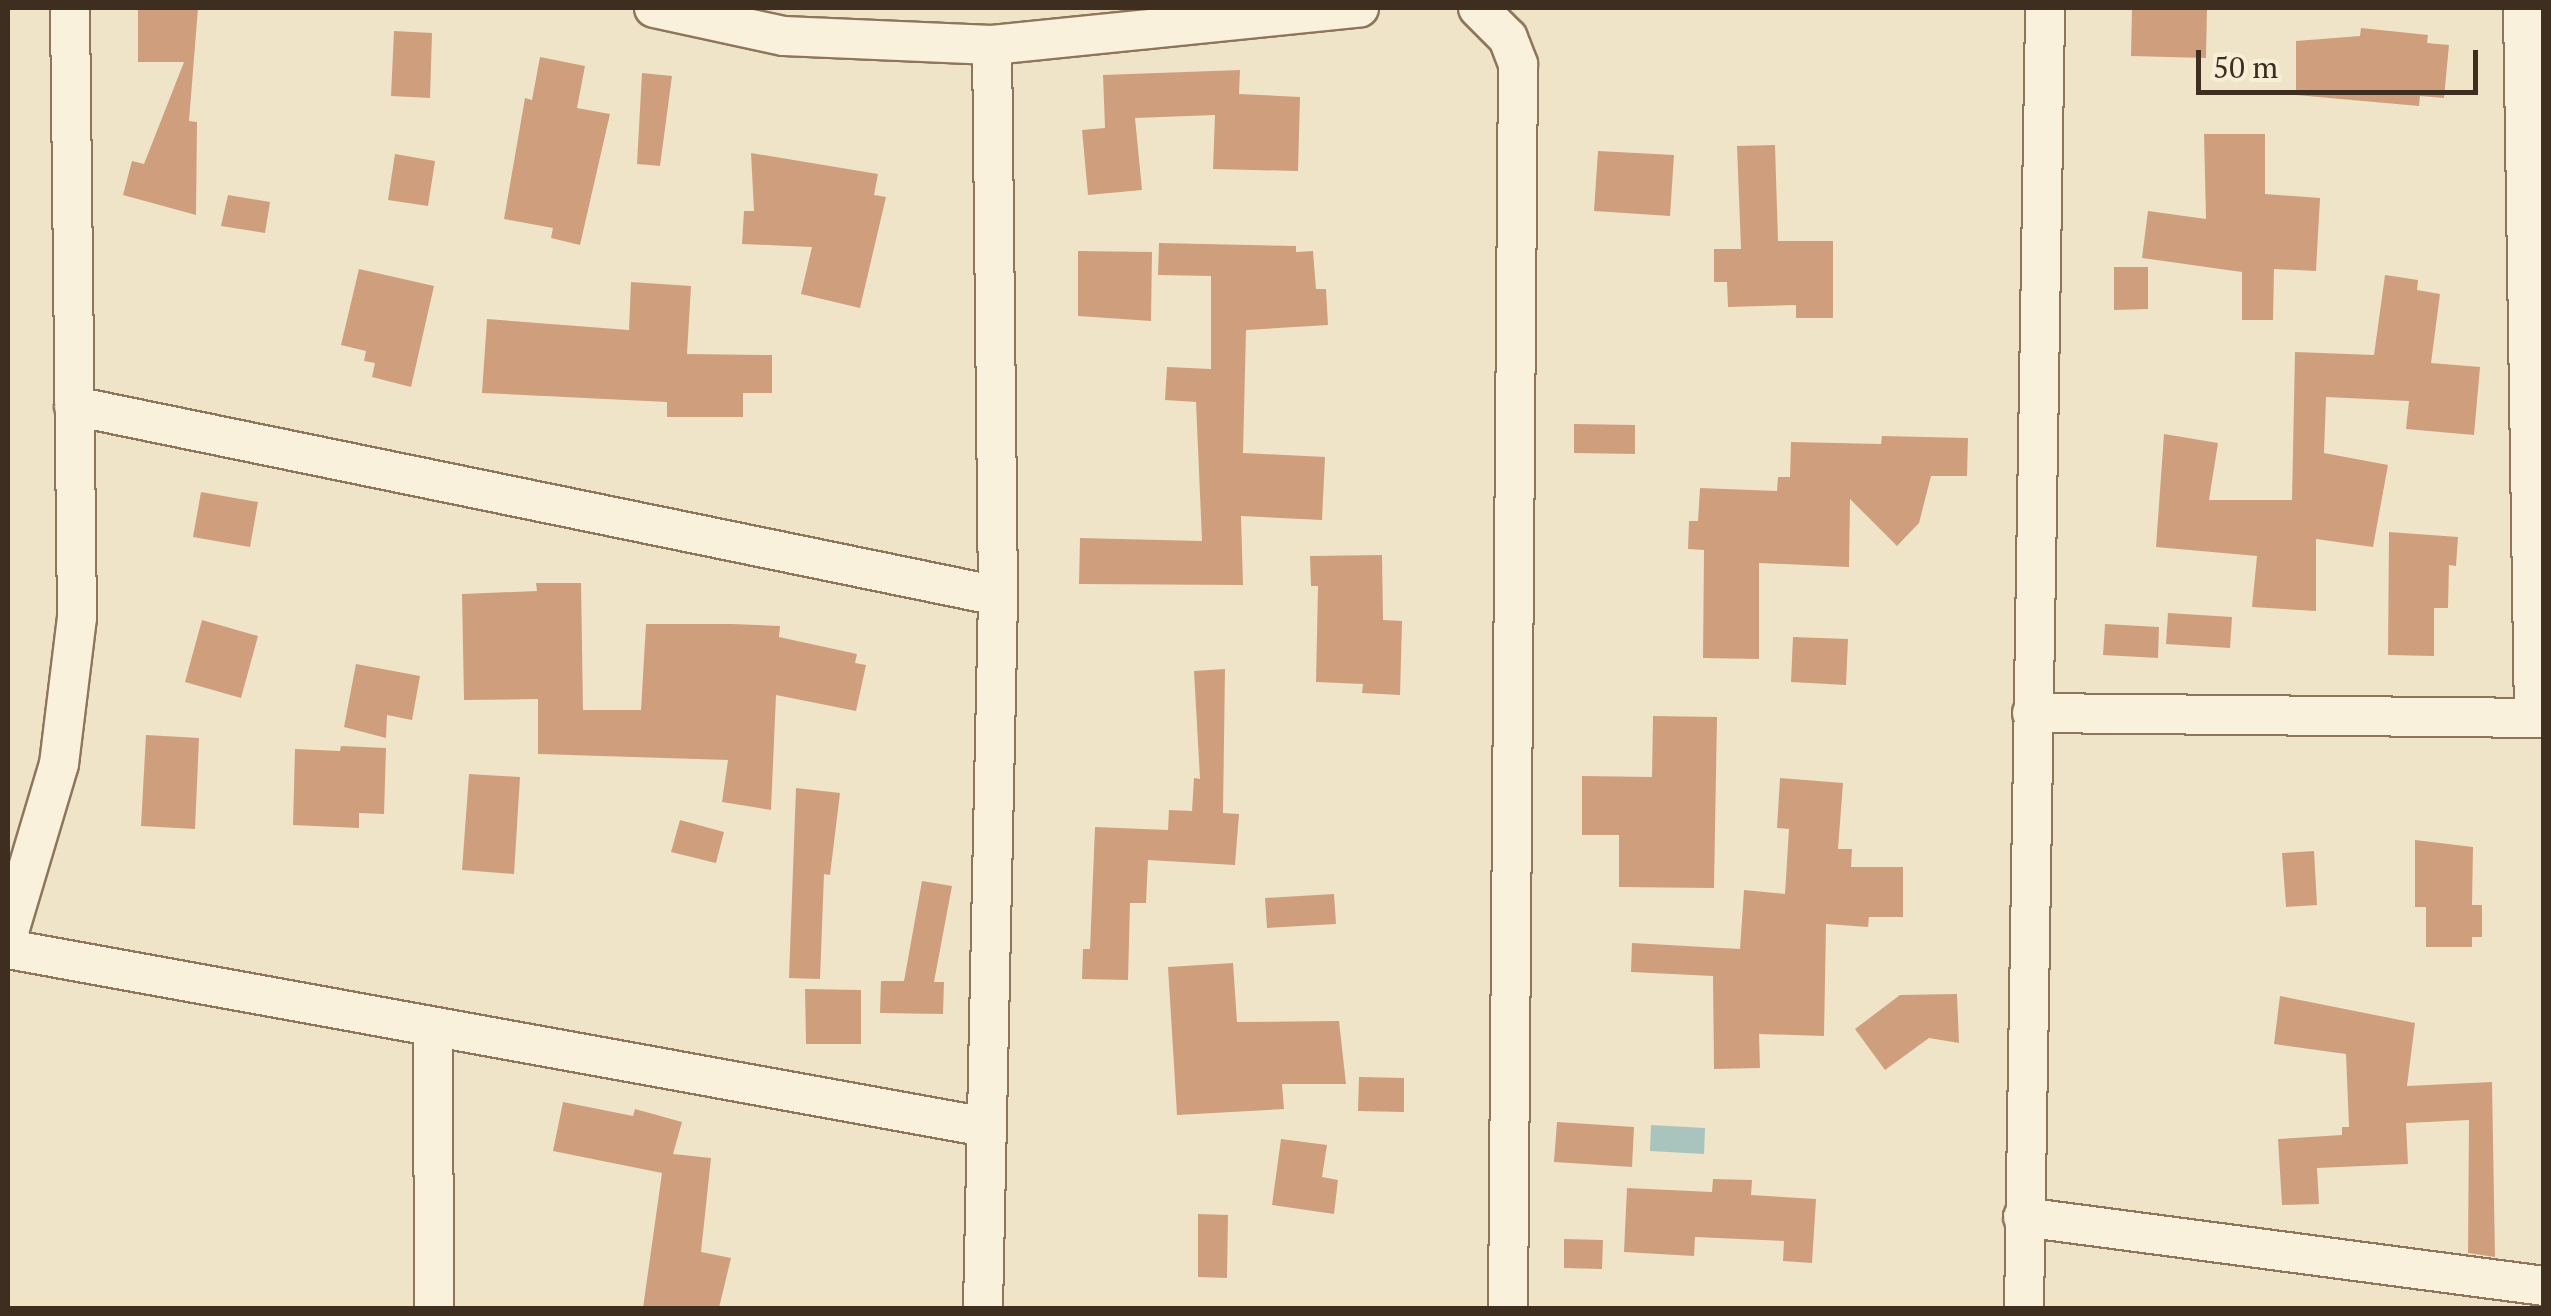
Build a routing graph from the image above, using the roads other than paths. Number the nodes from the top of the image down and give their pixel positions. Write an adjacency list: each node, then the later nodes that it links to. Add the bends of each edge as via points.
1 (70, 8): 8 (street)
2 (654, 8): 7 (street, via 784,36)
3 (1358, 8): 7 (street)
4 (2046, 8): 10 (street)
5 (1486, 9): 20 (street, via 1518,64)
6 (2530, 11): 11 (street)
7 (992, 45): 9 (street)
8 (74, 406): 9 (street); 12 (street, via 77,618 59,764)
9 (998, 596): 15 (street)
10 (2032, 714): 11 (street); 16 (street)
11 (2539, 717)
12 (8, 935)
13 (8, 949): 14 (street)
14 (433, 1028): 15 (street); 18 (street)
15 (986, 1127): 19 (street)
16 (2023, 1217): 17 (street); 21 (street)
17 (2544, 1286)
18 (434, 1308)
19 (983, 1308)
20 (1508, 1308)
21 (2024, 1308)

